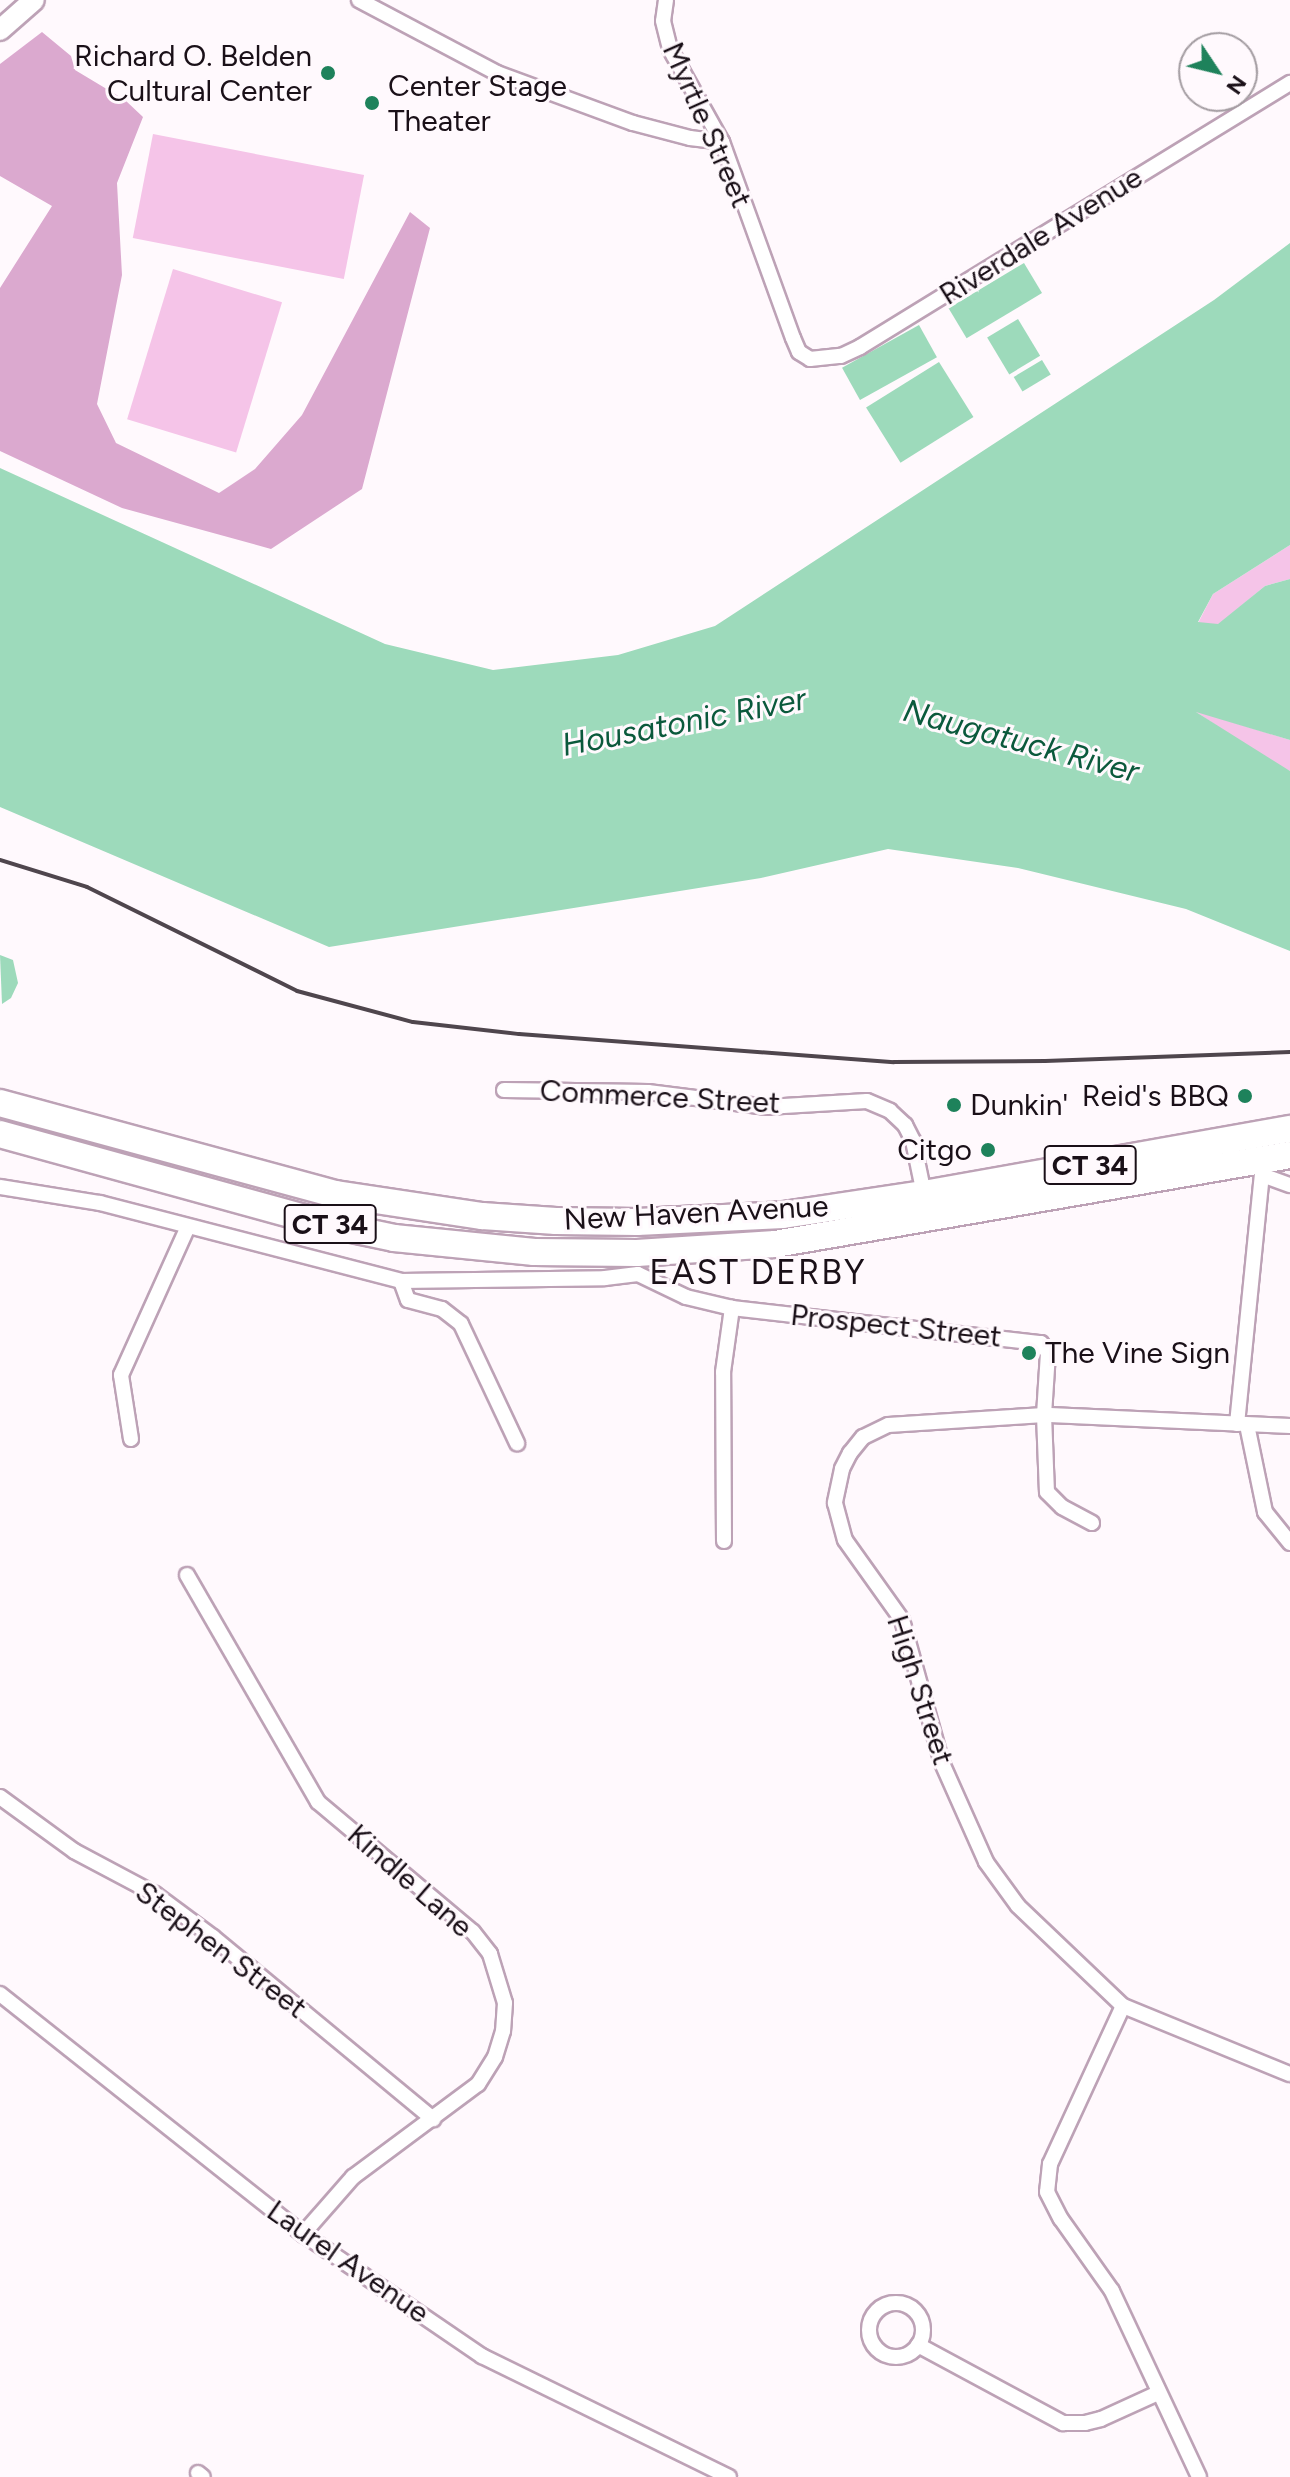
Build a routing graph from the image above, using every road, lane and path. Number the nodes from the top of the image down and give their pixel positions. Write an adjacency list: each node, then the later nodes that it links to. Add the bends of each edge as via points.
1 (359, 0): 6 (street, via 525,83 633,123)
2 (666, 0): 6 (street, Myrtle Street, via 663,21 670,49)
3 (31, 1): 4 (main road)
4 (0, 30)
5 (1290, 83): 7 (street, Riverdale Avenue, via 860,347 841,356 810,359 799,352)
6 (722, 142): 7 (street, Myrtle Street)
7 (793, 338)
8 (504, 1090): 18 (street, Commerce Street, via 648,1092 767,1107 867,1101 905,1125)
9 (0, 1103): 10 (highway, New Haven Avenue / CT 34)
10 (41, 1114): 13 (highway); 19 (highway, New Haven Avenue / CT 34, via 350,1197 482,1216)
11 (1290, 1129): 15 (highway, CT 34)
12 (0, 1134): 13 (highway, New Haven Avenue / CT 34)
13 (31, 1143): 21 (highway, New Haven Avenue / CT 34, via 251,1205 394,1238)
14 (1290, 1155): 15 (highway, CT 34)
15 (1260, 1157): 16 (street); 18 (highway, New Haven Avenue / CT 34); 25 (street)
16 (1290, 1185)
17 (0, 1187): 20 (street, via 100,1203)
18 (926, 1206): 19 (highway, New Haven Avenue / CT 34); 21 (highway, New Haven Avenue / CT 34, via 775,1244)
19 (637, 1222): 21 (street)
20 (187, 1229): 22 (street); 27 (street, via 121,1375)
21 (638, 1263): 22 (street, via 605,1278); 23 (street, Prospect Street, via 686,1297)
22 (401, 1281): 28 (street, via 408,1300 442,1309 461,1324)
23 (732, 1308): 24 (street, Prospect Street, via 1035,1340 1048,1353); 30 (street, via 723,1372)
24 (1044, 1415): 25 (street, High Street); 29 (street, Prospect Street, via 1047,1492); 35 (street, High Street, via 876,1429 856,1444 842,1469 837,1515 852,1552 902,1620 942,1763 986,1862 1018,1906)
25 (1242, 1425): 26 (street, High Street); 31 (street, via 1265,1512)
26 (1290, 1426)
27 (131, 1439)
28 (517, 1443)
29 (1092, 1523)
30 (724, 1541)
31 (1290, 1543)
32 (187, 1575): 37 (street, Kindle Lane, via 318,1802 473,1932 490,1954 505,2003 495,2057 478,2084)
33 (0, 1797): 37 (street, Stephen Street, via 74,1851 155,1894 190,1920)
34 (0, 1994): 38 (street, Laurel Avenue)
35 (1123, 2006): 36 (street, High Street); 40 (street, via 1050,2164 1047,2192 1112,2291)
36 (1290, 2074)
37 (433, 2119): 38 (street, Kindle Lane, via 353,2177)
38 (303, 2234): 41 (street, Laurel Avenue, via 482,2356)
39 (918, 2345): 40 (street, via 1063,2423 1101,2419)
40 (1158, 2393): 42 (street)
41 (729, 2477)
42 (1199, 2477)

